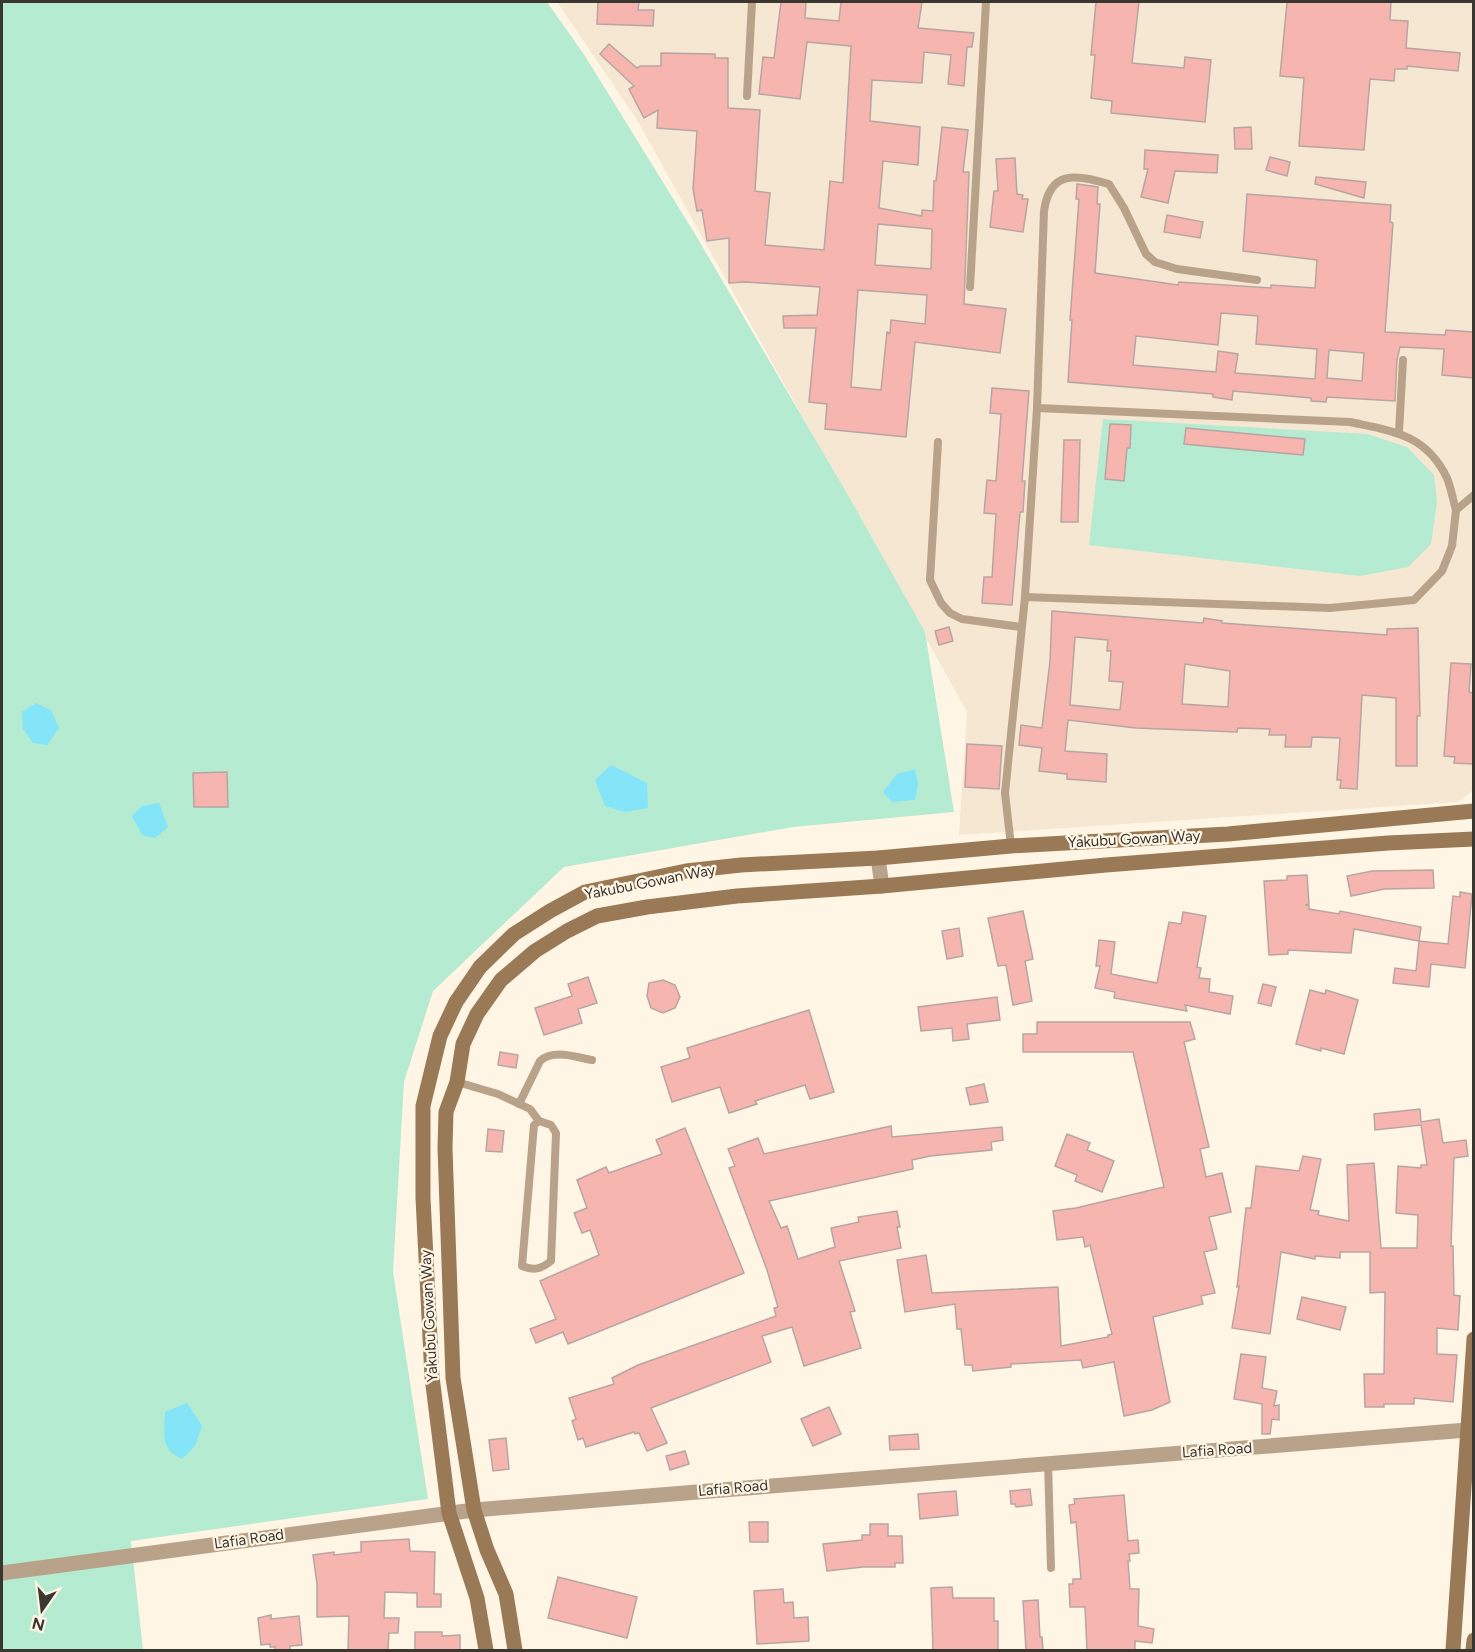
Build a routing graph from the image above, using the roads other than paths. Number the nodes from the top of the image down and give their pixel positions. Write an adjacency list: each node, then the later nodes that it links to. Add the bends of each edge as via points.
1 (753, 2): 3 (lane)
2 (986, 2): 5 (lane)
3 (747, 96)
4 (1257, 280): 7 (lane, via 1177,269 1155,262 1146,254 1109,184 1067,178 1052,185 1044,211)
5 (970, 286)
6 (1402, 360): 8 (lane)
7 (1037, 408): 8 (lane, via 1350,422); 12 (lane)
8 (1399, 432): 11 (lane, via 1416,441 1432,457 1447,478)
9 (938, 442): 13 (lane, via 930,580 940,603 962,619)
10 (1473, 495): 11 (lane)
11 (1456, 510): 12 (lane, via 1452,546 1442,571 1414,600 1330,608)
12 (1025, 597): 13 (lane)
13 (1022, 627): 16 (lane, via 1005,793)
14 (1473, 810): 16 (street, Yakubu Gowan Way, via 1228,834)
15 (1472, 840): 18 (street, Yakubu Gowan Way, via 1388,843)
16 (1011, 846): 17 (street, Yakubu Gowan Way)
17 (878, 858): 18 (street); 27 (street, Yakubu Gowan Way, via 686,871 585,892 514,934 480,967 456,1002 440,1036 431,1069 423,1106 422,1146 432,1377)
18 (882, 886): 20 (street, Yakubu Gowan Way, via 737,896 597,916 535,951 501,980 477,1014 463,1044)
19 (592, 1060): 21 (lane, via 557,1054 545,1056)
20 (457, 1082): 21 (lane); 26 (street, Yakubu Gowan Way, via 446,1112 445,1148 453,1378)
21 (519, 1104): 22 (lane, via 530,1109)
22 (539, 1121): 22 (lane, via 534,1125 522,1266 534,1269 551,1262 556,1133 551,1125)
23 (1473, 1339): 24 (street)
24 (1467, 1431): 25 (street, Lafia Road); 33 (street)
25 (1048, 1463): 26 (street, Lafia Road); 28 (lane)
26 (474, 1510): 27 (street, Lafia Road); 32 (street, Yakubu Gowan Way, via 506,1594)
27 (449, 1513): 29 (street, Lafia Road); 31 (street, Yakubu Gowan Way, via 477,1598)
28 (1051, 1568)
29 (2, 1573)
30 (1473, 1640): 34 (street)
31 (486, 1650)
32 (515, 1650)
33 (1453, 1650)
34 (1473, 1650)

